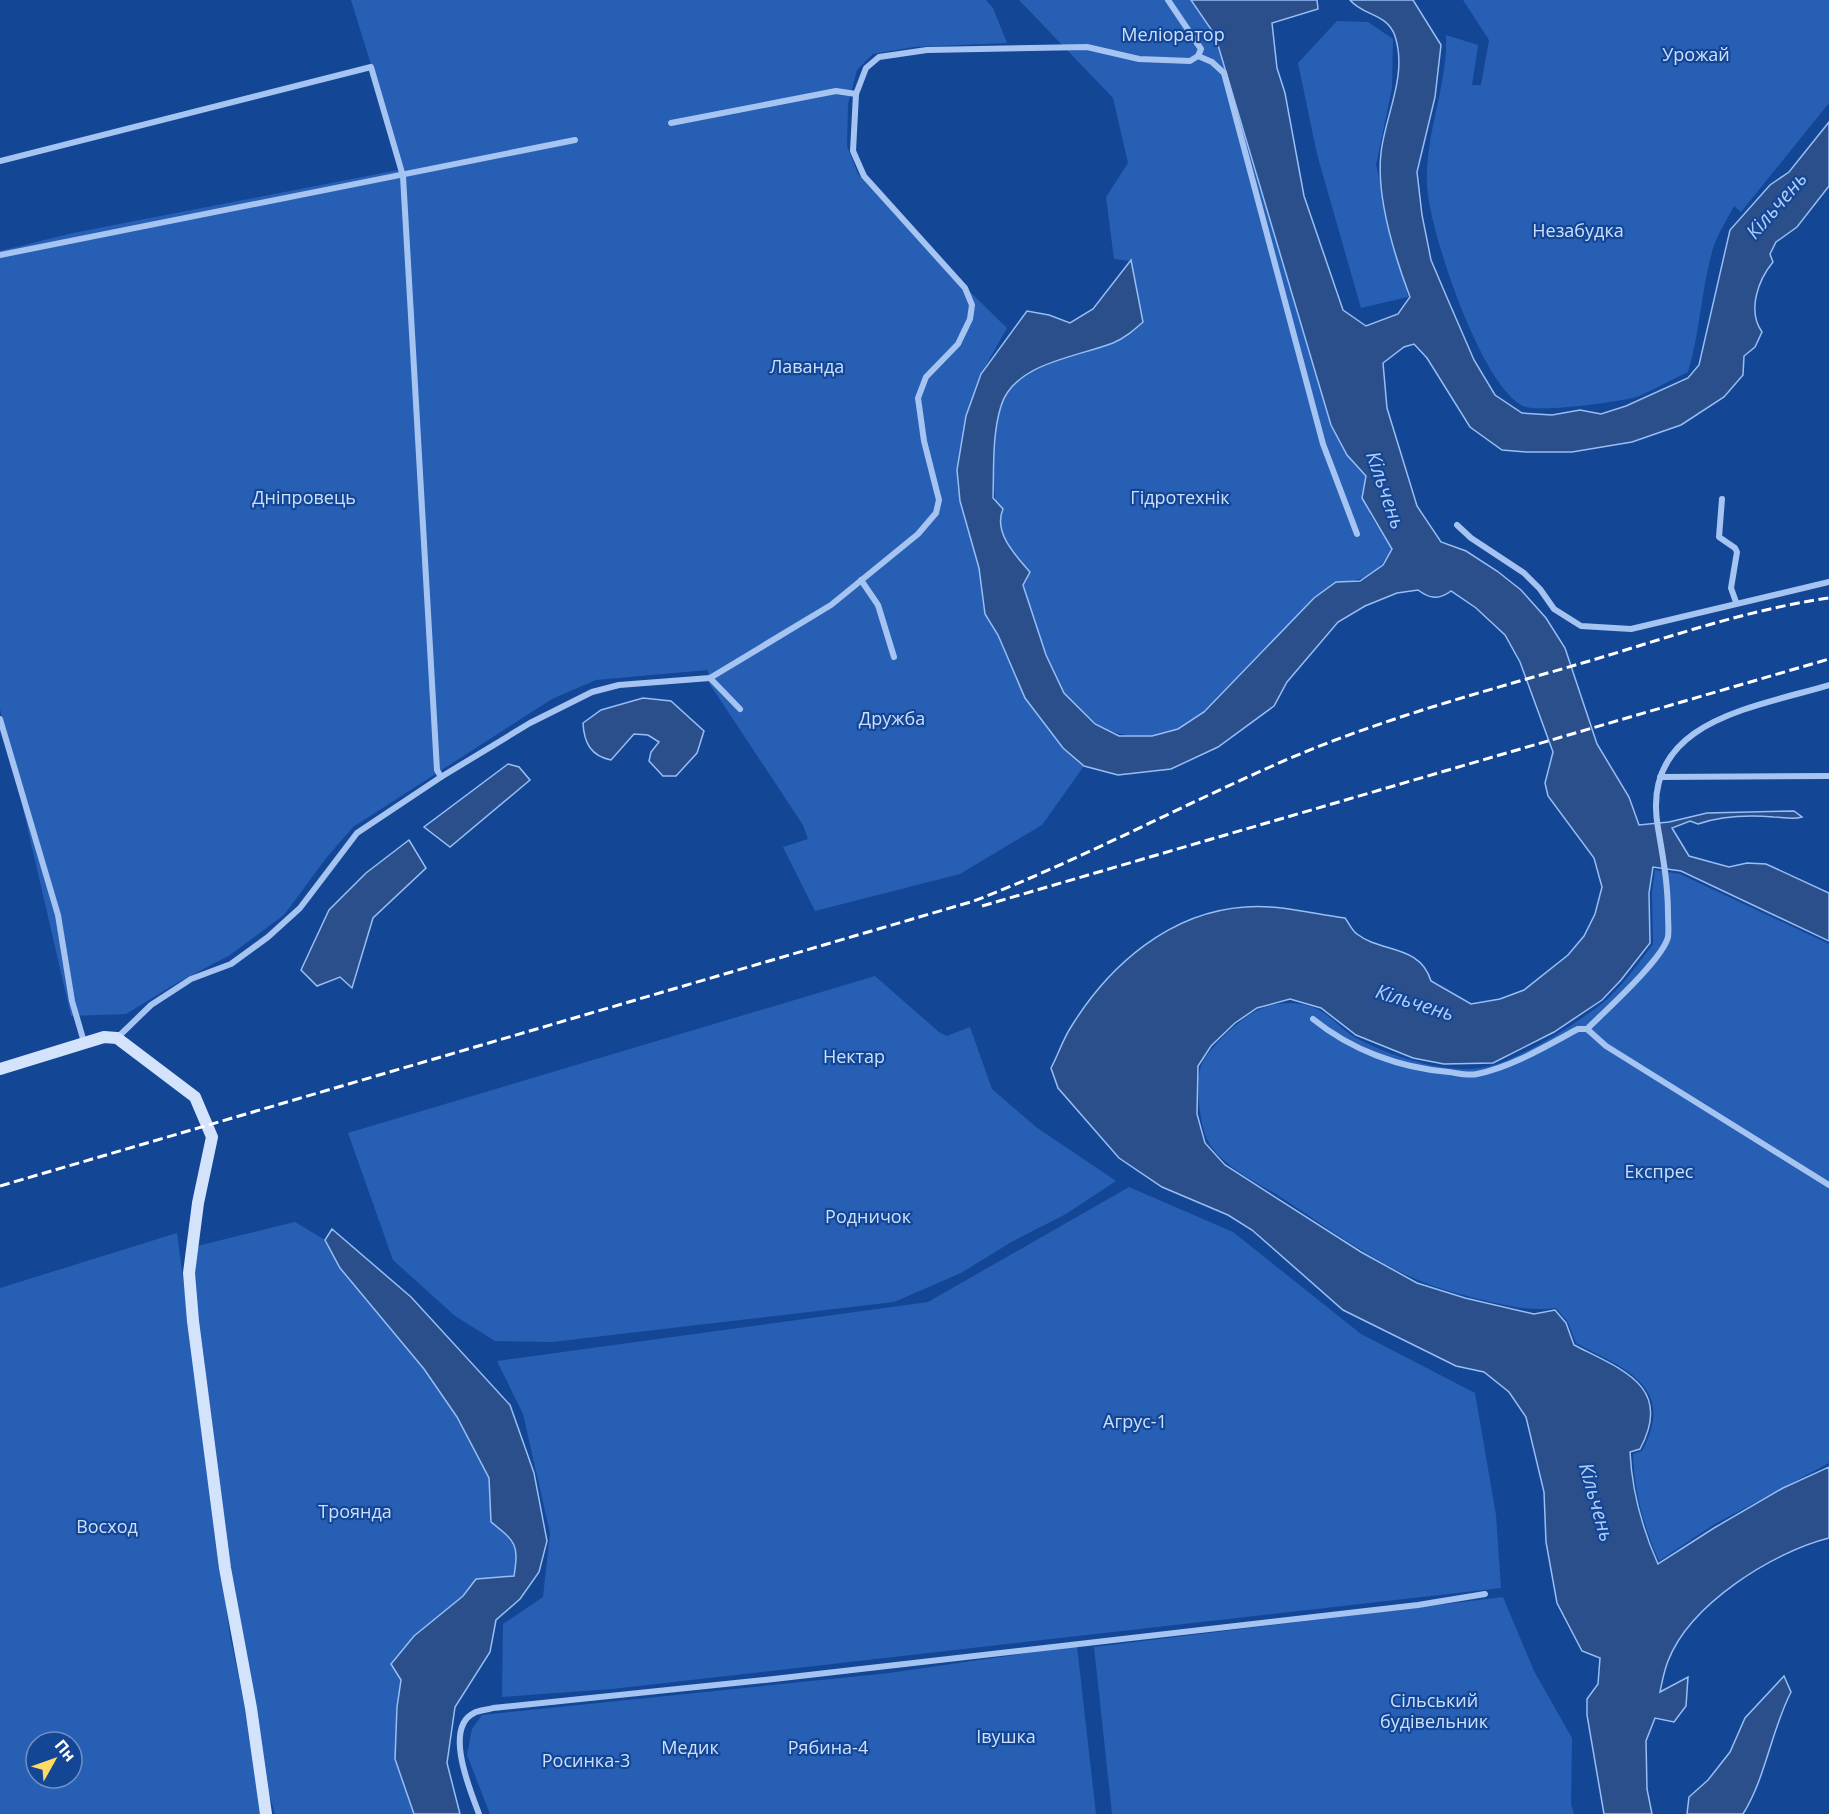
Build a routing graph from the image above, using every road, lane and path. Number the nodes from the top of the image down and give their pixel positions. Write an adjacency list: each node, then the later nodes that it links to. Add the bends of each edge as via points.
1 (1168, 0): 2 (street, via 1198,42)
2 (1198, 56): 3 (street, via 1190,61 1139,59 1087,47 927,50 879,57 866,68); 11 (street, via 1224,73 1323,444)
3 (856, 94): 4 (street, via 836,91); 12 (street, via 853,151 864,176 965,288 972,305 958,344 927,377 918,398 939,500 936,513 918,534)
4 (672, 123)
5 (575, 140): 7 (street)
6 (0, 161): 7 (street, via 371,67)
7 (403, 176): 8 (street); 21 (street, via 437,770)
8 (0, 255)
9 (1722, 499): 14 (street, via 1719,537 1737,552 1731,588)
10 (1457, 525): 14 (street, via 1524,573 1554,609 1581,626 1631,629)
11 (1357, 534)
12 (861, 580): 15 (street, via 878,605); 16 (street, via 831,605)
13 (1829, 582): 14 (street)
14 (1736, 602)
15 (894, 657)
16 (710, 678): 18 (street); 21 (street, via 619,685 592,692 530,723)
17 (1829, 685): 22 (street, via 1706,726 1686,737 1666,761)
18 (740, 709)
19 (0, 719): 26 (street, via 58,915 72,1001)
20 (1827, 776): 22 (street)
21 (441, 777): 25 (street, via 357,833 300,908 267,937 231,964 191,979 151,1005)
22 (1660, 777): 24 (street, via 1656,819 1667,880 1668,938 1655,959)
23 (1313, 1019): 24 (street, via 1332,1034 1398,1064 1475,1075 1524,1057 1578,1029)
24 (1587, 1029): 28 (street, via 1606,1046)
25 (117, 1038): 26 (street, via 104,1036); 30 (street, via 195,1097 212,1137 189,1273 225,1568)
26 (84, 1042): 27 (street)
27 (0, 1069)
28 (1829, 1185)
29 (1485, 1594): 31 (street, via 788,1678 493,1708 474,1713 465,1721 460,1740 462,1770)
30 (266, 1814)
31 (480, 1814)

